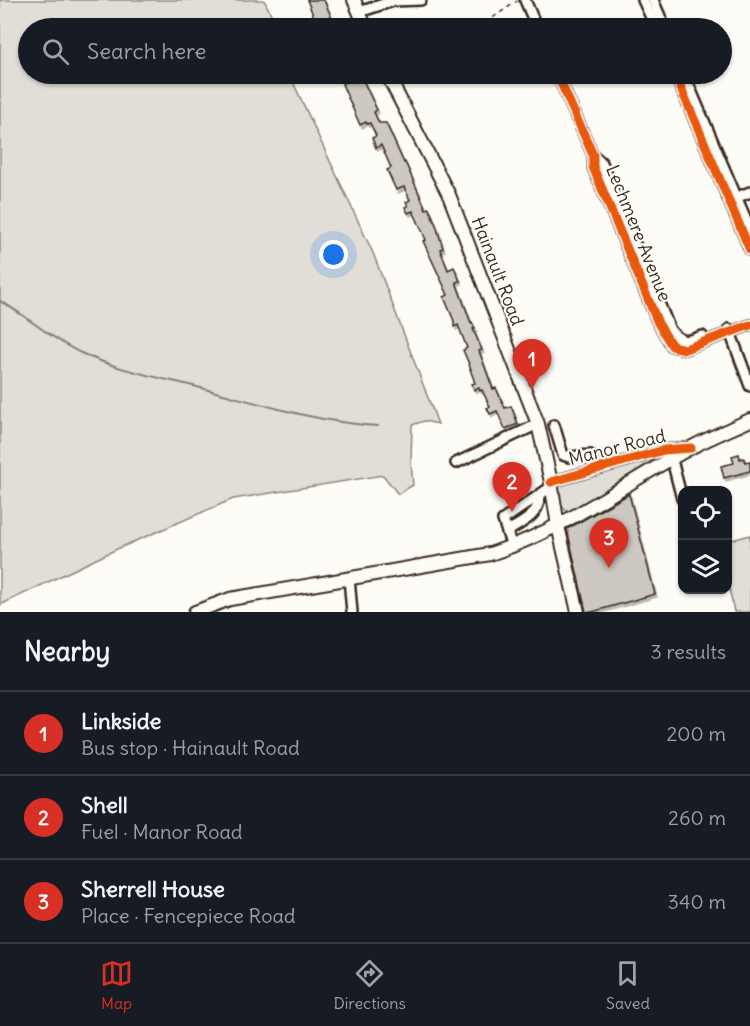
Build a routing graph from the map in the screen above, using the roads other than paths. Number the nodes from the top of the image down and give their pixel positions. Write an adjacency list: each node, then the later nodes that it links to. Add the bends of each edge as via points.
1 (354, 0): 6 (main road)
2 (421, 0): 6 (street, via 393,1)
3 (525, 0): 8 (street)
4 (643, 0): 9 (street)
5 (652, 0): 10 (street)
6 (359, 12): 7 (main road)
7 (362, 18)
8 (533, 18)
9 (651, 18)
10 (660, 18)
11 (392, 84): 25 (main road, Hainault Road, via 449,195)
12 (561, 84): 20 (street, Lechmere Avenue, via 593,155 602,163 672,346 685,349)
13 (682, 84): 15 (street)
14 (750, 192): 15 (street)
15 (733, 199): 16 (street); 17 (street)
16 (750, 229)
17 (750, 250)
18 (750, 319): 20 (street)
19 (750, 325): 20 (street)
20 (730, 329): 22 (street)
21 (750, 352): 22 (street)
22 (740, 356): 23 (street)
23 (750, 386)
24 (750, 420): 27 (main road, Manor Road)
25 (538, 424): 29 (street); 31 (main road, Hainault Road)
26 (554, 425): 30 (street, via 563,455 590,455)
27 (691, 448): 28 (main road, Manor Road); 30 (street, Manor Road, via 664,450)
28 (672, 460): 32 (street); 33 (main road, Manor Road)
29 (456, 463)
30 (596, 469): 31 (street, Manor Road)
31 (551, 484): 33 (main road, Hainault Road); 34 (street, via 540,496 536,513 507,532)
32 (679, 486)
33 (558, 526): 34 (main road, Manor Road); 38 (main road, Hainault Road)
34 (512, 547): 35 (main road, Manor Road)
35 (349, 578): 36 (main road, Manor Road, via 230,599); 37 (street)
36 (197, 612)
37 (352, 612)
38 (578, 612)

